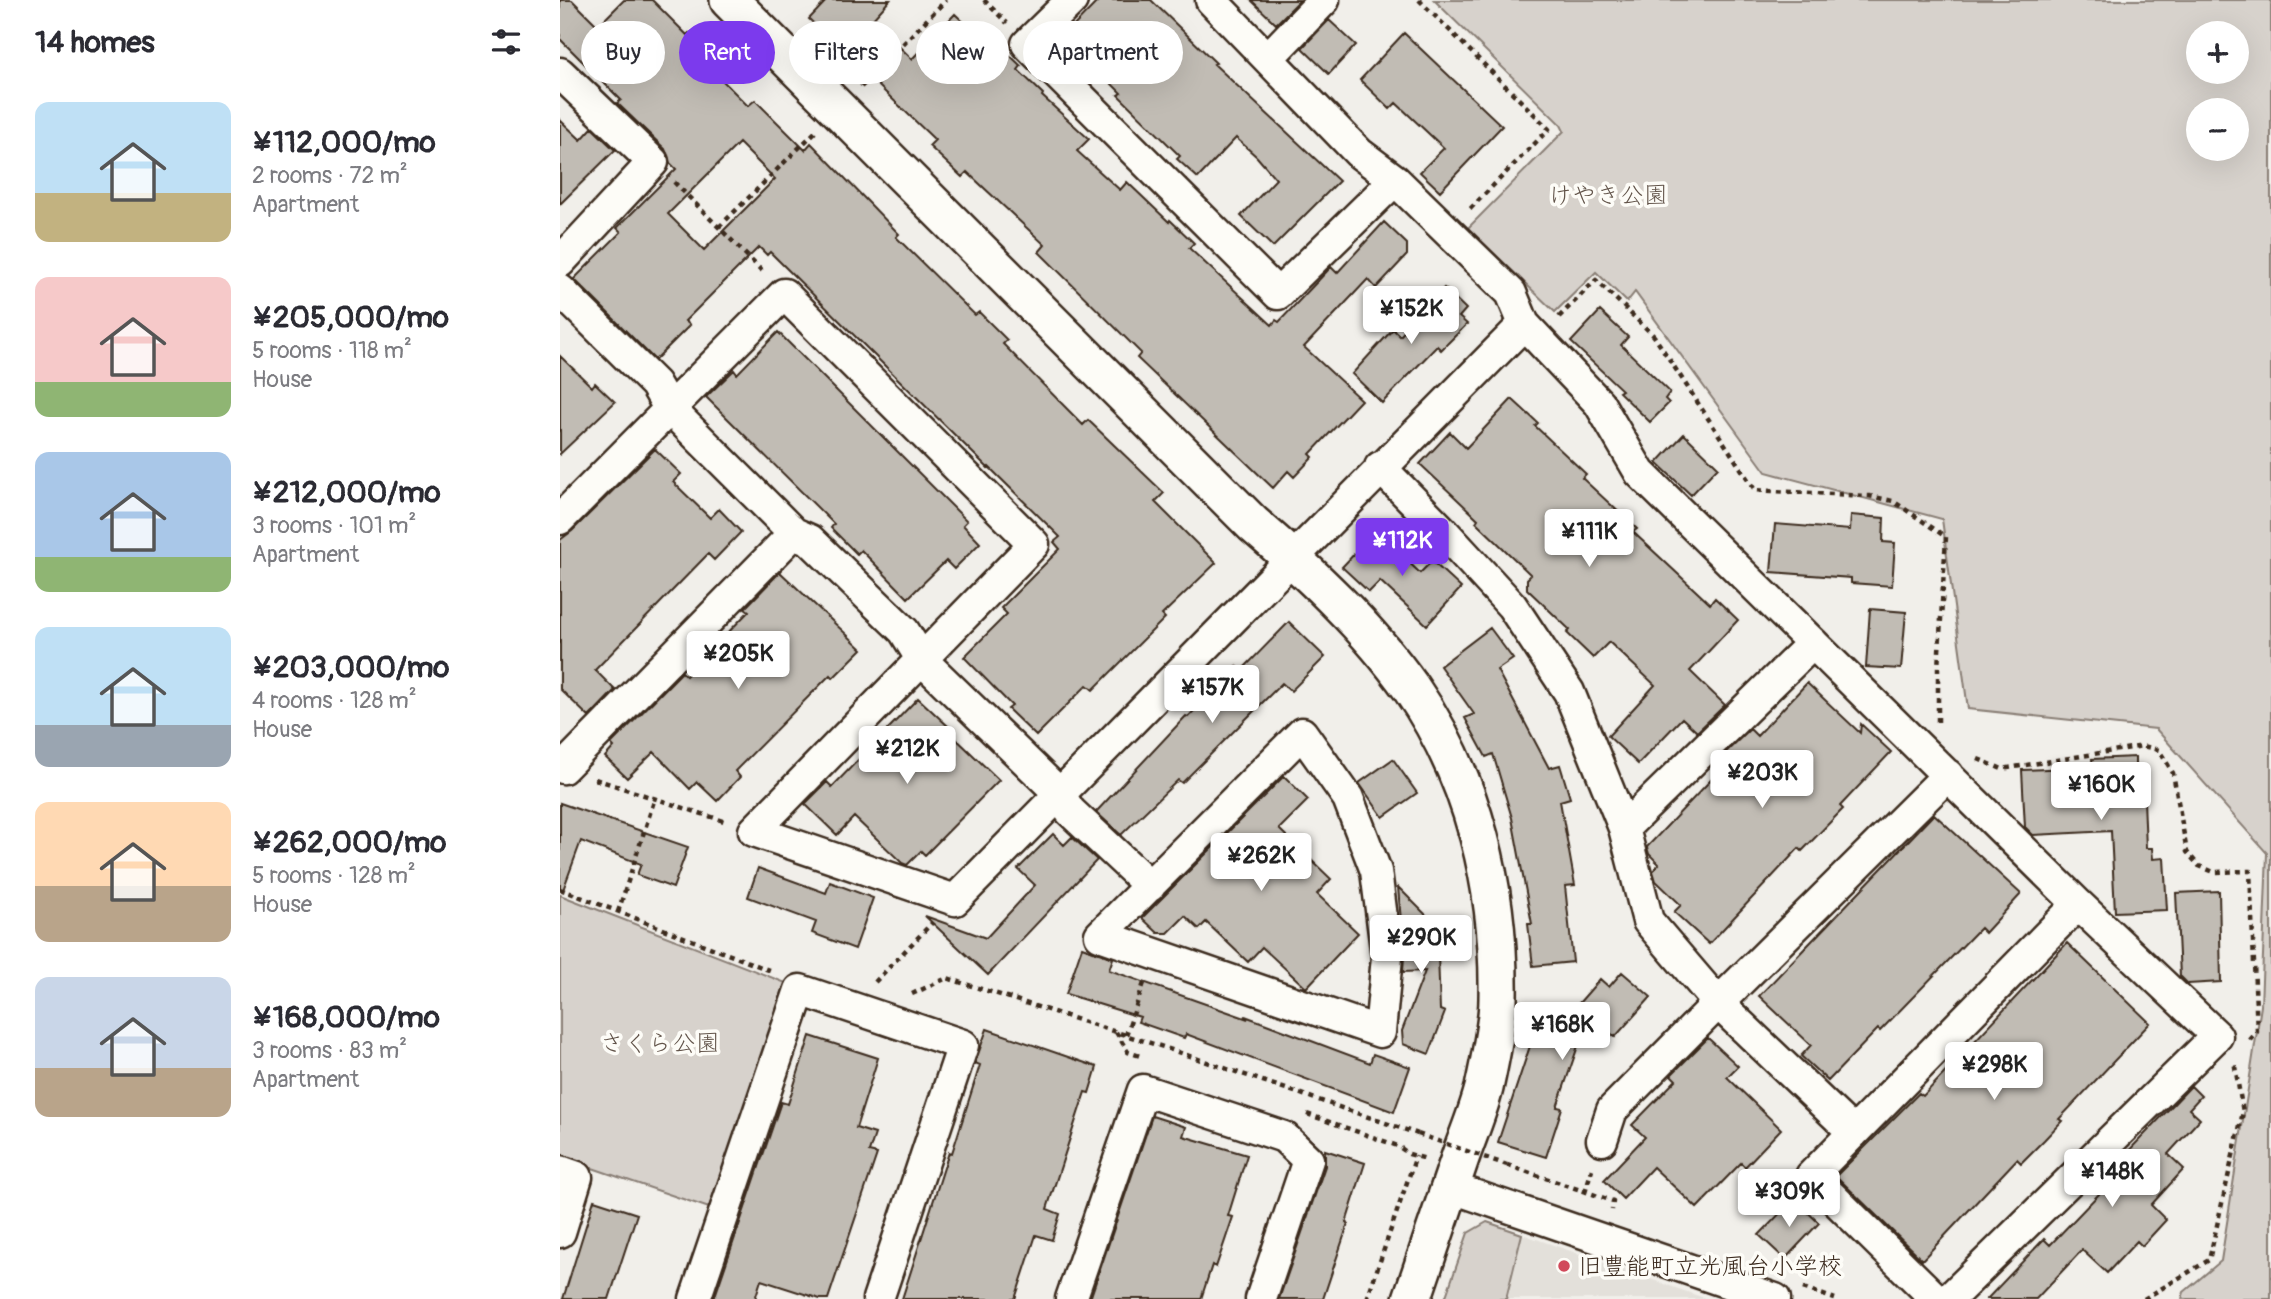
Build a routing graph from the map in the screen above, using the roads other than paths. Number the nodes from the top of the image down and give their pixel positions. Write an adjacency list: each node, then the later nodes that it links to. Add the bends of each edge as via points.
1 (729, 0): 15 (street)
2 (1072, 0): 7 (street, via 1027,44 1278,294)
3 (1211, 0): 5 (street)
4 (1324, 0): 5 (street)
5 (1268, 58): 7 (street, via 1359,153)
6 (560, 73): 8 (street, via 653,162)
7 (1395, 180): 10 (street, via 1511,293)
8 (560, 262)
9 (560, 290): 11 (street, via 655,384)
10 (1524, 324): 12 (street); 16 (street, via 1599,403 1640,473)
11 (669, 408): 13 (street); 14 (street); 17 (street, via 784,294 1034,544)
12 (1380, 467): 15 (street); 21 (street, via 1512,606 1569,692)
13 (560, 519)
14 (794, 533): 17 (street, via 810,540 904,631); 18 (street)
15 (1293, 559): 20 (street); 28 (street, via 1374,641 1411,688 1461,782 1483,845 1496,917 1499,1002 1484,1089)
16 (1813, 643): 19 (street); 21 (street)
17 (922, 660): 20 (street); 20 (street, via 754,831 955,900)
18 (562, 768)
19 (1948, 775): 23 (street); 24 (street)
20 (1059, 793): 22 (street, via 1070,811)
21 (1624, 828): 24 (street, via 1648,921)
22 (1150, 886): 22 (street, via 1302,733 1348,798 1376,871 1387,957 1380,1032 1100,935)
23 (2078, 904): 25 (street); 37 (street, via 2217,1036)
24 (1718, 1003): 25 (street); 26 (street, via 1612,1110)
25 (1853, 1132): 36 (street, via 1811,1176)
26 (1602, 1140)
27 (560, 1171): 29 (street, via 577,1177)
28 (1450, 1187): 34 (street); 35 (street)
29 (560, 1232)
30 (695, 1299): 31 (street, via 800,990 963,1045)
31 (878, 1299)
32 (1071, 1299): 33 (street, via 1143,1090 1284,1137 1308,1160)
33 (1261, 1299)
34 (1412, 1299)
35 (1775, 1299)
36 (1936, 1299)
37 (1949, 1299)

